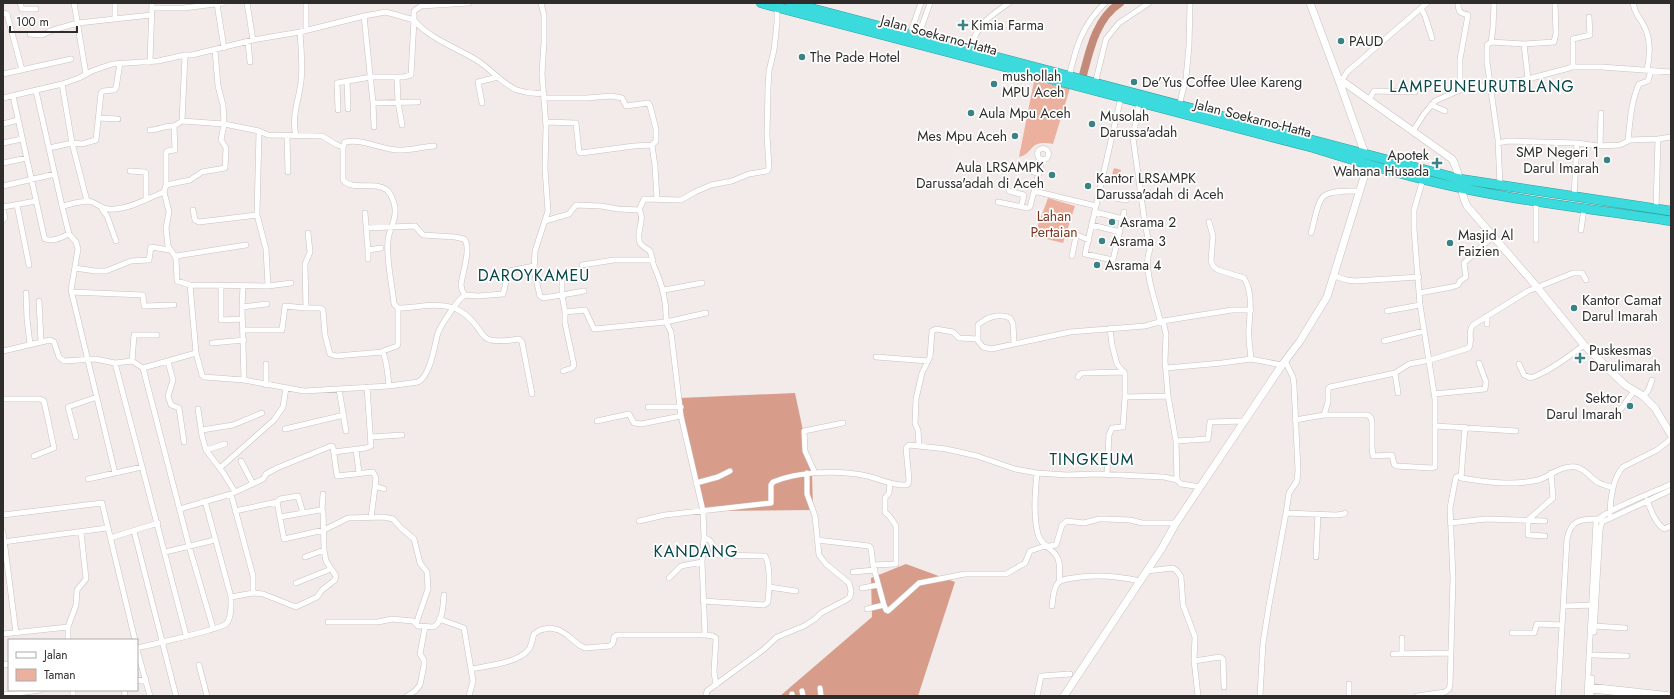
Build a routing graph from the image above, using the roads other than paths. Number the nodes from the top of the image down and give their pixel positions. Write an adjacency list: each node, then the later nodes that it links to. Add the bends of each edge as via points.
1 (20, 3): 26 (street, via 22,9)
2 (74, 3): 33 (street)
3 (115, 3): 31 (street)
4 (220, 3): 23 (street, via 184,8); 41 (street)
5 (246, 3): 38 (street)
6 (306, 3): 34 (street)
7 (469, 3): 32 (street, via 421,6 414,11)
8 (541, 3): 69 (street, via 544,15)
9 (762, 3): 24 (highway, Jalan Soekarno-Hatta)
10 (791, 3): 36 (highway, Jalan Soekarno-Hatta)
11 (921, 3): 36 (street)
12 (930, 3): 36 (street)
13 (1009, 3): 43 (street, via 979,27)
14 (1105, 3): 58 (street, via 1084,28 1075,50)
15 (1149, 3): 63 (street, via 1119,23 1106,39)
16 (1190, 3): 78 (street, via 1186,78)
17 (1310, 3): 59 (main road)
18 (1427, 3): 25 (street)
19 (1458, 3): 65 (street, via 1458,10 1468,15 1460,60)
20 (1494, 3): 39 (street)
21 (1554, 3): 40 (street, via 1555,40 1551,43)
22 (1633, 3): 51 (street, via 1636,16 1644,26 1648,39)
23 (152, 5): 28 (street)
24 (777, 7): 43 (highway, Jalan Soekarno-Hatta); 136 (street, via 768,88 769,168 767,171 710,185 681,200)
25 (1421, 8): 37 (street); 59 (street)
26 (36, 9)
27 (3, 13): 50 (street, via 7,14)
28 (151, 14): 31 (street); 46 (street)
29 (364, 16): 32 (street, via 386,12); 34 (street); 55 (street)
30 (1589, 16): 49 (street, via 1590,35 1573,39)
31 (115, 19): 33 (street)
32 (414, 20): 56 (street, via 411,75); 57 (street, via 418,26 479,61)
33 (78, 24): 35 (street, via 42,35); 54 (street)
34 (303, 31): 38 (street); 97 (street)
35 (30, 34)
36 (914, 35): 43 (highway, Jalan Soekarno-Hatta)
37 (1432, 38)
38 (250, 41): 41 (street); 47 (street)
39 (1491, 42): 40 (street); 64 (street, via 1487,45)
40 (1524, 44): 60 (street)
41 (224, 48): 42 (street)
42 (215, 50): 44 (street); 90 (street)
43 (973, 53): 58 (highway, Jalan Soekarno-Hatta); 70 (highway, Jalan Soekarno-Hatta)
44 (185, 55): 46 (street); 87 (street)
45 (71, 59): 50 (street)
46 (150, 62): 48 (street)
47 (250, 62)
48 (120, 63): 54 (street); 84 (street, via 116,88 102,92)
49 (1573, 67): 51 (street); 60 (street)
50 (22, 70): 53 (street)
51 (1649, 70): 52 (street); 103 (street, via 1648,81 1639,84 1636,90)
52 (1671, 72)
53 (3, 74)
54 (86, 74): 62 (street)
55 (371, 77): 56 (street); 61 (street); 75 (street)
56 (397, 77): 73 (street)
57 (498, 77): 69 (street, via 509,86); 76 (street, via 478,82)
58 (1069, 77): 63 (highway, Jalan Soekarno-Hatta)
59 (1340, 79): 72 (main road); 113 (main road)
60 (1528, 79): 64 (street)
61 (347, 81): 80 (street); 81 (street, via 337,82)
62 (62, 84): 66 (street); 106 (street)
63 (1095, 84): 78 (highway, Jalan Soekarno-Hatta)
64 (1490, 85): 65 (street); 107 (street)
65 (1460, 90): 79 (street, via 1438,98)
66 (36, 91): 68 (street); 112 (street)
67 (1415, 92): 72 (street, via 1374,92)
68 (13, 96): 71 (street); 86 (street)
69 (544, 96): 88 (street); 108 (street, via 611,96 622,98 626,106 648,103 656,129 656,141)
70 (1121, 97): 77 (highway, Jalan Soekarno-Hatta); 133 (street)
71 (3, 98)
72 (1369, 100): 96 (main road)
73 (398, 102): 74 (street); 75 (street); 91 (street)
74 (418, 102)
75 (373, 103): 93 (street)
76 (482, 103)
77 (1138, 105): 102 (highway, Jalan Soekarno-Hatta); 218 (street, via 1133,138 1150,250 1147,265 1160,320)
78 (1179, 106): 102 (highway, Jalan Soekarno-Hatta)
79 (1431, 106): 82 (street); 96 (street)
80 (348, 109)
81 (338, 110)
82 (1445, 111)
83 (1601, 113): 110 (street)
84 (98, 118): 85 (street); 106 (street, via 96,140)
85 (118, 119)
86 (18, 120): 89 (street); 100 (street)
87 (182, 121): 90 (street); 92 (street)
88 (546, 122): 108 (street, via 576,123 581,153); 159 (street)
89 (3, 124)
90 (224, 124): 95 (street); 126 (street, via 221,140 226,148 225,169 202,172 190,180)
91 (402, 125)
92 (174, 126): 94 (street); 126 (street, via 174,150 166,153)
93 (374, 127)
94 (150, 130)
95 (259, 131): 98 (street, via 268,135); 156 (street)
96 (1413, 131): 125 (main road, via 1452,159 1458,170)
97 (296, 135): 98 (street); 111 (street, via 322,136)
98 (287, 136): 120 (street)
99 (1671, 137): 101 (street)
100 (22, 139): 105 (street); 114 (street)
101 (1658, 139): 103 (street); 147 (street)
102 (1299, 140): 113 (highway, Jalan Soekarno-Hatta); 117 (highway, Jalan Soekarno-Hatta)
103 (1628, 140): 110 (street, via 1624,145)
104 (1577, 143): 107 (street, via 1508,141); 110 (street); 134 (street)
105 (3, 144)
106 (72, 144): 112 (street); 139 (street)
107 (1498, 144): 127 (street)
108 (652, 145): 136 (street)
109 (434, 146): 111 (street, via 396,150 353,140 345,142)
110 (1600, 146)
111 (343, 147): 163 (street, via 343,180 350,185 376,186 387,191 396,213)
112 (49, 148): 121 (street)
113 (1364, 154): 125 (highway, Jalan Soekarno-Hatta)
114 (27, 158): 116 (street); 123 (street)
115 (1042, 160): 122 (street)
116 (3, 163)
117 (1368, 164): 124 (highway, Jalan Soekarno-Hatta); 129 (main road)
118 (1025, 169): 122 (street)
119 (130, 171): 135 (street, via 146,173)
120 (288, 172)
121 (55, 174): 123 (street); 143 (street)
122 (1038, 174): 132 (street)
123 (31, 179): 128 (street); 138 (street)
124 (1424, 179): 125 (highway, Jalan Soekarno-Hatta); 187 (street, via 1414,210)
125 (1460, 184): 127 (highway, Jalan Soekarno-Hatta); 140 (highway, Jalan Soekarno-Hatta); 170 (main road, via 1462,197 1467,206)
126 (166, 185): 131 (street)
127 (1500, 185): 134 (highway, Jalan Soekarno-Hatta)
128 (3, 186)
129 (1359, 190): 167 (street, via 1324,196 1319,204); 186 (main road)
130 (1009, 191): 145 (street, via 1024,195)
131 (164, 192): 135 (street); 176 (street, via 169,212 166,224)
132 (1034, 192): 144 (street); 145 (street, via 1030,208)
133 (1098, 195): 137 (street); 144 (street)
134 (1574, 196): 147 (highway, Jalan Soekarno-Hatta)
135 (146, 198): 149 (street, via 131,206)
136 (657, 199): 151 (street, via 644,200)
137 (1126, 200)
138 (36, 201): 142 (street); 169 (street, via 45,239 56,240)
139 (87, 201): 143 (street); 149 (street)
140 (1536, 201): 146 (highway, Jalan Soekarno-Hatta); 172 (street)
141 (998, 202): 145 (street)
142 (17, 205): 148 (street); 182 (street)
143 (62, 206): 169 (street)
144 (1096, 206): 153 (street)
145 (1021, 207)
146 (1584, 208): 160 (highway, Jalan Soekarno-Hatta); 165 (street)
147 (1656, 208): 152 (highway, Jalan Soekarno-Hatta)
148 (3, 209): 158 (street)
149 (102, 209): 173 (street)
150 (192, 210): 156 (street, via 195,220 199,222)
151 (638, 210): 159 (street, via 576,205 569,214); 181 (street, via 642,216 640,243 650,251)
152 (1671, 211)
153 (1095, 212): 157 (street); 162 (street)
154 (1124, 212): 157 (street)
155 (365, 213): 164 (street)
156 (257, 215): 195 (street, via 266,249)
157 (1122, 219): 166 (street)
158 (3, 220)
159 (546, 221): 184 (street, via 535,251)
160 (1671, 221)
161 (1209, 222): 212 (street, via 1213,236 1213,266 1244,278 1248,284)
162 (1092, 225): 166 (street); 171 (street)
163 (391, 227): 164 (street); 202 (street, via 415,226 423,235 464,239 467,250 461,285); 210 (street, via 388,251 394,304)
164 (366, 228): 177 (street)
165 (1581, 230)
166 (1120, 232): 171 (street, via 1113,260 1086,254)
167 (1312, 232)
168 (308, 233): 209 (street, via 310,252 305,264)
169 (69, 234): 185 (street, via 78,249)
170 (1492, 237): 196 (main road); 201 (street, via 1464,263 1466,276 1458,285)
171 (1089, 240): 179 (street, via 1077,235)
172 (1536, 240)
173 (116, 241)
174 (246, 245): 178 (street)
175 (381, 248): 177 (street)
176 (170, 250): 178 (street); 185 (street, via 151,248 150,260 131,261 106,271)
177 (368, 250): 180 (street)
178 (176, 256): 192 (street, via 177,281)
179 (1072, 256)
180 (368, 259)
181 (653, 260): 183 (street, via 608,260); 197 (street)
182 (29, 265)
183 (582, 265)
184 (534, 266): 202 (street, via 509,271 503,294); 203 (street, via 540,297)
185 (75, 268): 199 (street)
186 (1334, 276): 187 (street, via 1355,281); 244 (main road, via 1327,297)
187 (1419, 277): 201 (street)
188 (562, 279): 203 (street)
189 (1586, 280): 196 (street, via 1582,273 1573,273)
190 (291, 283): 195 (street)
191 (702, 283): 197 (street)
192 (190, 285): 193 (street); 235 (street)
193 (221, 286): 194 (street); 217 (street, via 221,320)
194 (243, 286): 195 (street); 208 (street)
195 (268, 286)
196 (1537, 287): 216 (street); 232 (main road)
197 (664, 290): 219 (street)
198 (584, 291): 203 (street)
199 (71, 292): 206 (street, via 143,295 144,306); 238 (street)
200 (26, 293): 230 (street)
201 (1419, 293): 207 (street)
202 (465, 295): 211 (street)
203 (562, 295): 214 (street)
204 (39, 301): 228 (street)
205 (267, 304): 208 (street)
206 (174, 305)
207 (1420, 305): 213 (street); 223 (street)
208 (242, 307): 217 (street)
209 (306, 308): 222 (street, via 284,307 284,328 281,331); 234 (street, via 323,309 325,335 331,354 344,356)
210 (398, 308): 211 (street, via 432,305); 234 (street, via 398,344)
211 (453, 308): 257 (street, via 440,329 430,364 421,380); 263 (street, via 469,318 487,339 521,340)
212 (1251, 310): 218 (street, via 1232,310); 237 (street, via 1248,338)
213 (1387, 311)
214 (565, 312): 219 (street, via 585,310 595,329); 250 (street, via 574,365)
215 (706, 313): 219 (street)
216 (1487, 316): 220 (street); 239 (street, via 1471,328 1469,348)
217 (242, 319): 222 (street)
218 (1163, 321): 221 (street, via 1145,326); 249 (street)
219 (666, 322): 271 (street, via 671,332)
220 (1487, 324)
221 (1110, 328): 231 (street, via 1070,332); 251 (street, via 1117,364)
222 (243, 330): 226 (street)
223 (1424, 331): 227 (street); 239 (street)
224 (157, 336): 241 (street, via 134,335)
225 (978, 339): 231 (street, via 984,347 991,349); 231 (street, via 980,323 995,316 1005,316 1010,318 1013,324); 240 (street, via 959,338 953,332 936,329 932,331)
226 (244, 340): 229 (street); 254 (street)
227 (1384, 340)
228 (41, 341): 230 (street); 238 (street, via 54,342 59,358 64,361)
229 (212, 343)
230 (30, 344): 233 (street)
231 (1014, 344)
232 (1584, 345): 247 (street, via 1558,364 1531,378 1524,375); 261 (main road)
233 (3, 351)
234 (383, 351): 257 (street)
235 (196, 353): 242 (street); 254 (street, via 204,377)
236 (876, 357): 240 (street)
237 (1251, 359): 244 (street); 249 (street)
238 (87, 360): 243 (street); 268 (street)
239 (1430, 360): 252 (street, via 1409,364); 264 (street)
240 (928, 361): 296 (street, via 922,373 916,399 915,424)
241 (132, 362): 243 (street); 248 (street)
242 (168, 362): 248 (street); 294 (street, via 173,380 168,397 171,405 179,408)
243 (115, 363): 302 (street)
244 (1284, 363): 278 (street, via 1293,377); 280 (main road)
245 (1479, 363): 264 (street, via 1486,382 1485,389)
246 (266, 364): 256 (street)
247 (1519, 364)
248 (143, 368): 329 (street)
249 (1166, 368): 266 (street)
250 (563, 371)
251 (1124, 372): 253 (street, via 1083,373); 265 (street)
252 (1395, 373): 262 (street); 276 (street, via 1330,387)
253 (1078, 377)
254 (244, 380): 256 (street)
255 (1652, 380): 267 (street)
256 (266, 385): 259 (street)
257 (389, 386): 258 (street)
258 (367, 387): 260 (street); 291 (street)
259 (286, 388): 260 (street, via 304,391); 303 (street, via 283,407 274,420)
260 (339, 389): 275 (street)
261 (1634, 391): 267 (main road); 273 (street)
262 (1398, 393)
263 (532, 394)
264 (1434, 394): 282 (street)
265 (1125, 396): 266 (street); 311 (street, via 1123,427 1112,428 1109,435)
266 (1168, 396): 293 (street)
267 (1643, 396): 289 (main road, via 1655,408)
268 (97, 397): 290 (street, via 68,407); 305 (street)
269 (3, 399): 300 (street, via 44,401 54,448)
270 (648, 407): 271 (street)
271 (681, 407): 277 (street)
272 (198, 409): 285 (street)
273 (1622, 409)
274 (262, 413): 285 (street, via 233,425)
275 (344, 415): 284 (street); 286 (street)
276 (1324, 415): 278 (street); 282 (street, via 1369,415 1372,422 1373,456 1392,455 1396,466 1434,468)
277 (681, 416): 279 (street, via 641,424 634,423 629,414); 315 (street)
278 (1296, 420): 334 (street, via 1297,481 1289,493)
279 (597, 421)
280 (1244, 421): 293 (street, via 1210,422 1208,439); 320 (main road)
281 (843, 423): 307 (street, via 804,431 805,451)
282 (1436, 426): 283 (street)
283 (1465, 427): 287 (street); 312 (street)
284 (285, 429)
285 (202, 430): 297 (street)
286 (346, 431)
287 (1516, 431)
288 (402, 435): 291 (street)
289 (1671, 435)
290 (76, 437)
291 (371, 437): 298 (street, via 370,447)
292 (1671, 439): 321 (street, via 1657,450 1623,467)
293 (1176, 441): 314 (street)
294 (184, 442)
295 (225, 444): 297 (street)
296 (919, 445): 308 (street, via 977,456); 316 (street, via 906,447 908,484 904,486)
297 (206, 450): 303 (street)
298 (356, 450): 299 (street); 306 (street)
299 (334, 452): 306 (street, via 337,476); 317 (street, via 331,446 277,468)
300 (34, 456)
301 (241, 462): 317 (street)
302 (142, 466): 305 (street); 345 (street)
303 (220, 468): 324 (street)
304 (730, 471): 315 (street)
305 (115, 472): 313 (street)
306 (359, 473): 319 (street, via 373,472 376,478)
307 (815, 473): 310 (street); 316 (street, via 852,473)
308 (1037, 473): 311 (street); 361 (street, via 1035,499 1038,535)
309 (1551, 473): 312 (street, via 1537,480 1511,484); 321 (street, via 1575,467 1582,469 1598,483); 342 (street, via 1553,498)
310 (807, 474): 332 (street, via 773,482 771,503); 358 (street, via 807,494 815,516)
311 (1107, 474): 314 (street)
312 (1461, 478): 347 (street, via 1456,477 1453,485)
313 (88, 479)
314 (1177, 480): 320 (street, via 1181,484)
315 (696, 483): 332 (street)
316 (890, 483): 367 (street, via 889,493 885,498 885,512 896,526 896,564)
317 (253, 484): 324 (street)
318 (1671, 484): 337 (street)
319 (375, 487): 322 (street); 340 (street)
320 (1201, 487): 346 (main road)
321 (1613, 488): 337 (street)
322 (384, 489)
323 (1671, 490): 326 (street)
324 (233, 493): 327 (street); 331 (street)
325 (323, 494): 330 (street)
326 (1648, 500): 337 (street); 348 (street, via 1652,513 1662,527 1664,529)
327 (205, 502): 329 (street); 357 (street)
328 (278, 502): 331 (street); 333 (street, via 298,496); 339 (street)
329 (180, 509): 360 (street)
330 (322, 510): 333 (street); 350 (street)
331 (235, 511): 379 (street, via 253,576)
332 (703, 511): 343 (street); 356 (street)
333 (303, 513): 339 (street)
334 (1286, 513): 336 (street); 440 (street, via 1263,643)
335 (1345, 513): 336 (street)
336 (1318, 514): 365 (street)
337 (1610, 514): 341 (street); 384 (street, via 1600,525)
338 (3, 515): 349 (street, via 99,503 104,506)
339 (280, 518): 350 (street, via 284,539)
340 (371, 518): 350 (street, via 348,518); 390 (street, via 393,519 414,539 420,563 427,572 428,589)
341 (1597, 519): 384 (street, via 1594,545); 386 (street, via 1578,521 1569,532)
342 (1528, 520): 344 (street); 347 (street, via 1486,519); 354 (street, via 1528,535)
343 (639, 521)
344 (1545, 521)
345 (158, 523): 351 (street); 363 (street)
346 (1176, 523): 361 (street, via 1106,519 1084,523 1067,521 1062,525 1058,543 1054,547); 369 (main road)
347 (1450, 523): 408 (street, via 1453,578)
348 (1671, 526)
349 (108, 528): 353 (street); 355 (street)
350 (324, 530): 362 (street)
351 (134, 531): 355 (street); 405 (street)
352 (3, 532): 359 (street)
353 (81, 532): 359 (street); 393 (street, via 86,579 77,590 76,605)
354 (1545, 536)
355 (110, 538): 404 (street)
356 (704, 538): 366 (street); 376 (street, via 712,542 715,555 765,556)
357 (215, 540): 360 (street); 381 (street)
358 (817, 540): 367 (street, via 869,546 872,550); 420 (street, via 819,555 849,584 850,596 804,626 777,637 764,650)
359 (4, 542): 397 (street)
360 (189, 546): 363 (street); 395 (street)
361 (1047, 547): 373 (street, via 1057,556); 383 (street, via 1030,551 1025,563 1006,574 965,574 923,582 915,586 888,611)
362 (324, 550): 364 (street); 368 (street)
363 (165, 552): 400 (street)
364 (305, 557)
365 (1316, 557)
366 (702, 562): 371 (street, via 681,566); 382 (street)
367 (874, 568): 370 (street); 375 (street)
368 (331, 569): 374 (street); 379 (street, via 336,580 317,597 296,607 270,596)
369 (1147, 571): 372 (main road); 413 (street, via 1173,568 1181,577 1183,605 1195,637)
370 (853, 572)
371 (669, 578)
372 (1140, 581): 373 (street, via 1112,575 1089,575); 438 (main road)
373 (1060, 582): 385 (street, via 1056,585)
374 (296, 583)
375 (878, 585): 377 (street); 383 (street)
376 (769, 587): 378 (street); 382 (street, via 768,602 764,606)
377 (862, 588)
378 (796, 591)
379 (253, 593): 381 (street)
380 (444, 595): 388 (street)
381 (231, 597): 395 (street, via 226,624)
382 (703, 601): 401 (street)
383 (884, 605): 387 (street)
384 (1594, 605): 386 (street); 392 (street); 423 (street)
385 (1052, 606)
386 (1564, 606): 391 (street)
387 (868, 609)
388 (440, 619): 394 (street, via 436,627); 415 (street, via 464,628)
389 (328, 622): 390 (street, via 378,622 392,619 411,620)
390 (416, 624): 394 (street)
391 (1562, 625): 398 (street, via 1537,624 1534,633); 443 (street)
392 (1594, 626): 396 (street); 411 (street)
393 (68, 627): 397 (street); 403 (street)
394 (425, 627): 433 (street, via 420,654 424,665 420,685)
395 (212, 628): 400 (street)
396 (1625, 628)
397 (16, 633): 399 (street)
398 (1512, 633)
399 (3, 634)
400 (186, 635): 405 (street)
401 (705, 635): 415 (street, via 616,635 610,646 589,648 582,647 559,630 543,629 534,634 530,648 522,655 512,660); 420 (street, via 716,638)
402 (1402, 638): 410 (street)
403 (68, 639)
404 (135, 639)
405 (162, 642): 406 (street); 431 (street)
406 (138, 649)
407 (138, 652): 417 (street)
408 (1450, 653): 410 (street); 427 (street, via 1449,689)
409 (1393, 654): 410 (street)
410 (1402, 654)
411 (1593, 655): 412 (street); 423 (street)
412 (1627, 656)
413 (1194, 661): 421 (street, via 1220,657 1223,659); 439 (street)
414 (199, 665): 432 (street)
415 (471, 669): 434 (street, via 473,681)
416 (1070, 674): 437 (street, via 1041,676)
417 (146, 679): 418 (street); 430 (street)
418 (138, 682)
419 (1349, 684): 441 (street)
420 (716, 685): 435 (street, via 707,691)
421 (1224, 687)
422 (820, 688): 436 (street)
423 (1589, 688): 425 (street); 444 (street); 445 (street)
424 (33, 691): 426 (street)
425 (1629, 693): 428 (street); 446 (street)
426 (3, 695)
427 (1438, 695): 442 (street)
428 (1665, 695): 429 (street)
429 (1671, 695)
430 (150, 696)
431 (176, 696)
432 (207, 696)
433 (406, 696)
434 (469, 696)
435 (705, 696)
436 (821, 696)
437 (1037, 696)
438 (1064, 696)
439 (1198, 696)
440 (1260, 696)
441 (1349, 696)
442 (1417, 696)
443 (1558, 696)
444 (1587, 696)
445 (1591, 696)
446 (1654, 696)

